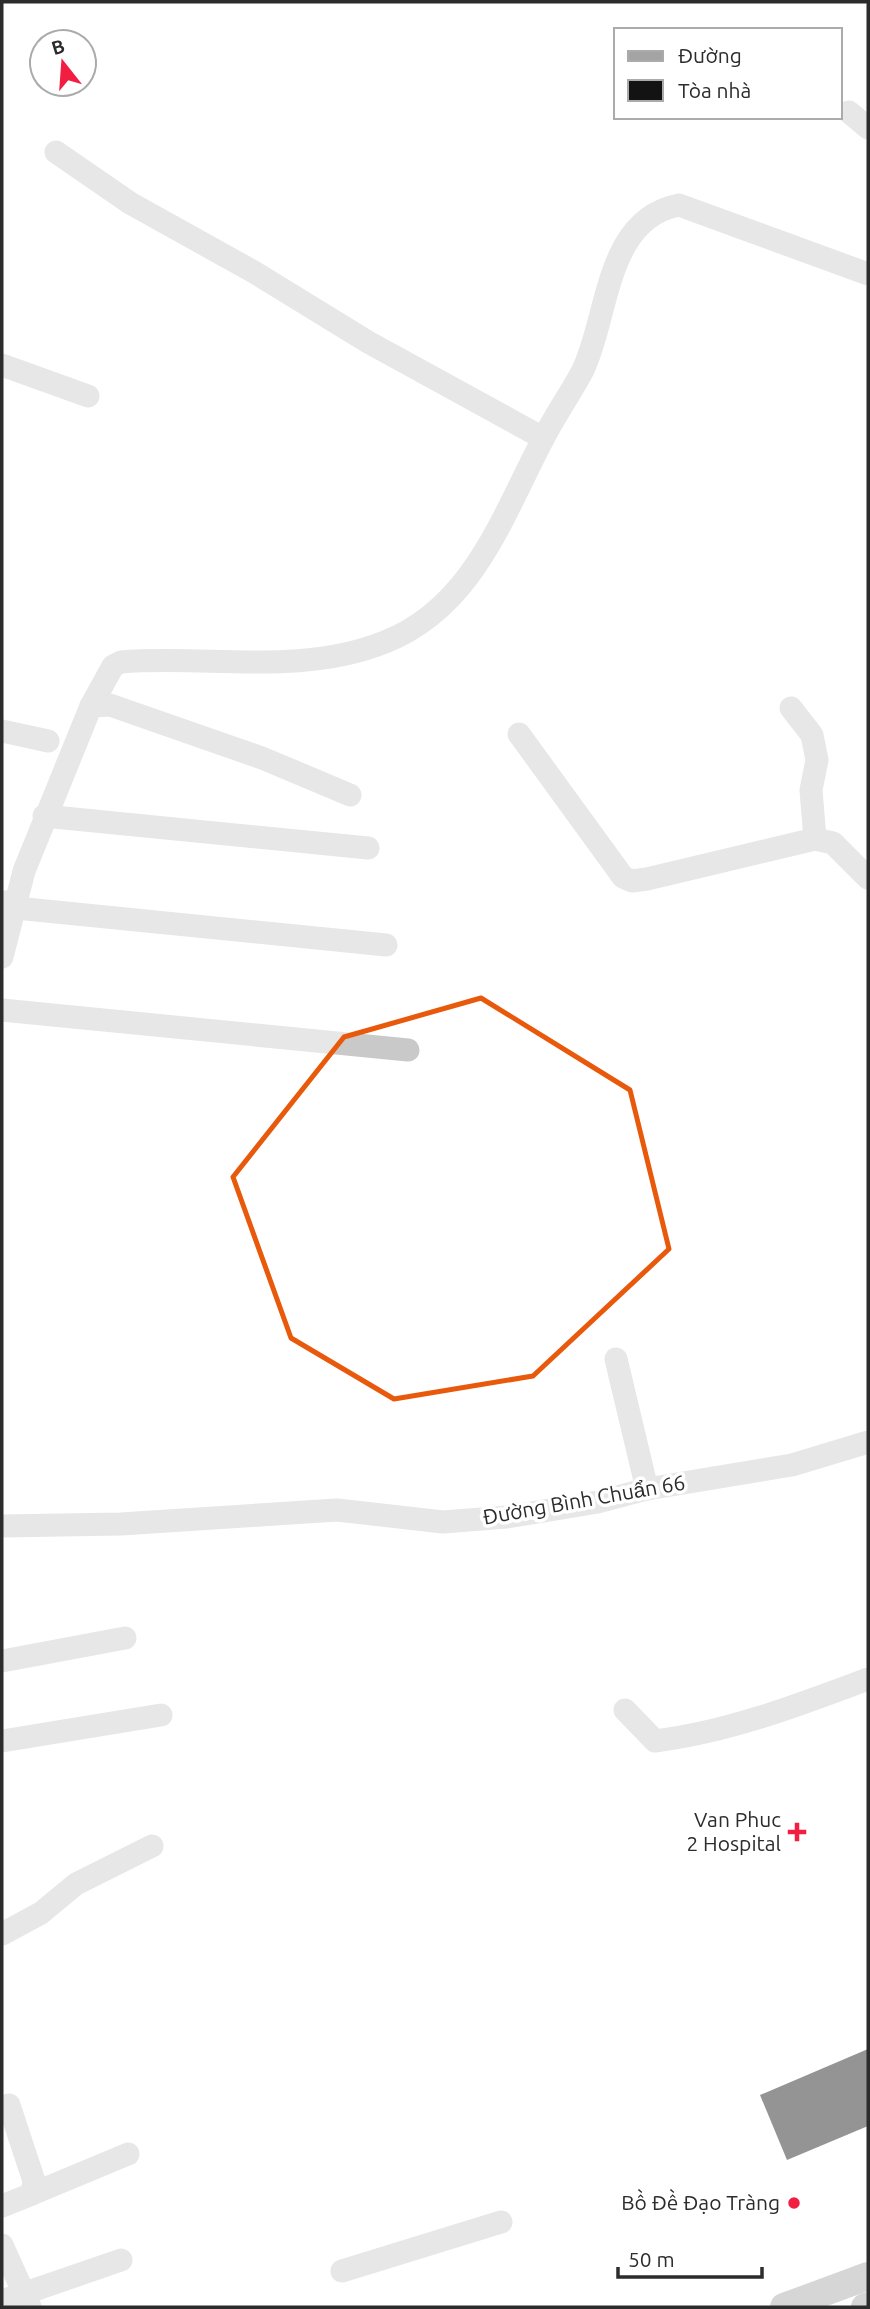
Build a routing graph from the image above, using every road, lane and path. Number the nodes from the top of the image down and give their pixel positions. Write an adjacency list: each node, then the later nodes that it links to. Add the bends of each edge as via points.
1 (849, 112): 2 (street)
2 (868, 128)
3 (56, 152): 7 (street, via 130,203)
4 (868, 274): 7 (street, via 679,205 667,207 641,223 627,242 603,300 584,368)
5 (2, 365): 6 (street)
6 (88, 396)
7 (543, 438): 8 (street, via 482,561 456,594 425,622 383,643 329,656 267,663 121,662 113,666)
8 (92, 706): 13 (street, via 110,705 262,758); 14 (street)
9 (791, 708): 15 (street, via 812,735 817,760 811,790)
10 (2, 731): 12 (street)
11 (519, 734): 15 (street, via 622,877 632,881)
12 (48, 741)
13 (350, 795)
14 (44, 816): 16 (street); 18 (street)
15 (815, 839): 17 (street, via 833,843)
16 (368, 848)
17 (868, 878)
18 (9, 904): 19 (street); 20 (street)
19 (386, 945)
20 (2, 957)
21 (2, 1010): 22 (street)
22 (408, 1050)
23 (616, 1359): 25 (street)
24 (868, 1442): 25 (street, Đường Bình Chuẩn 66, via 792,1465)
25 (647, 1489): 26 (street, Đường Bình Chuẩn 66, via 520,1515 443,1522 337,1510 121,1524)
26 (2, 1526)
27 (125, 1638): 28 (street)
28 (2, 1661)
29 (868, 1679): 30 (street, via 782,1711 655,1741)
30 (625, 1710)
31 (161, 1715): 32 (street)
32 (2, 1741)
33 (152, 1846): 34 (street, via 76,1884 41,1913)
34 (2, 1934)
35 (9, 2105): 37 (street, via 31,2166)
36 (128, 2154): 37 (street)
37 (32, 2194): 38 (street)
38 (2, 2206)
39 (502, 2222): 42 (street)
40 (2, 2245): 44 (street)
41 (121, 2260): 44 (street)
42 (342, 2271)
43 (868, 2276): 45 (main road)
44 (18, 2301)
45 (784, 2307)

